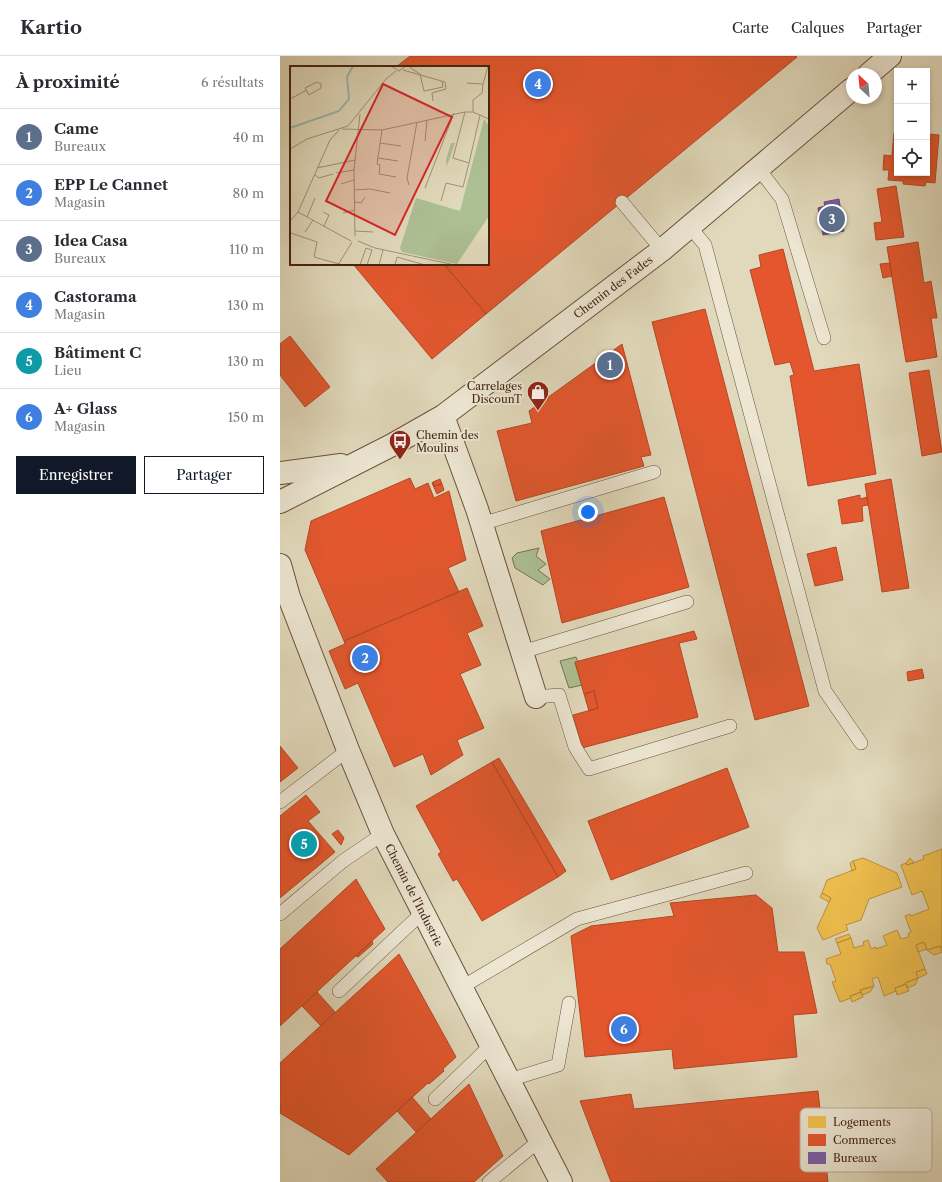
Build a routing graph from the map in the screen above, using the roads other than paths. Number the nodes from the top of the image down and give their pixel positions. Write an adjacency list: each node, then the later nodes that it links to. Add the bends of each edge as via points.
1 (890, 56): 2 (street)
2 (876, 68)
3 (846, 94): 4 (street, Chemin des Fades)
4 (758, 168): 6 (street, Chemin des Fades); 8 (lane, via 782,199)
5 (622, 202): 7 (lane)
6 (690, 227): 7 (street, Chemin des Fades); 21 (lane, via 705,245 825,691)
7 (662, 250): 9 (street, Chemin des Fades)
8 (824, 338)
9 (443, 416): 10 (street, Chemin des Fades); 14 (street)
10 (358, 463): 12 (street); 13 (street, Chemin des Fades)
11 (654, 472): 14 (lane)
12 (280, 473)
13 (280, 502)
14 (482, 524): 18 (street)
15 (280, 565): 16 (street, Chemin de l'Industrie)
16 (284, 591): 22 (street, Chemin de l'Industrie)
17 (687, 602): 18 (lane)
18 (522, 652): 19 (street)
19 (536, 697): 20 (lane, via 559,695 574,747 589,769)
20 (730, 726)
21 (861, 743)
22 (348, 750): 23 (lane); 24 (street, Chemin de l'Industrie)
23 (280, 802)
24 (383, 834): 26 (street, Chemin de l'Industrie); 27 (lane, via 343,861)
25 (746, 873): 28 (lane, via 577,919)
26 (423, 912): 28 (street, Chemin de l'Industrie); 29 (lane)
27 (280, 914)
28 (462, 987): 31 (street, Chemin de l'Industrie)
29 (339, 991)
30 (569, 1003): 32 (lane, via 558,1065)
31 (491, 1045): 32 (street, Chemin de l'Industrie); 33 (lane)
32 (510, 1080): 34 (street, Chemin de l'Industrie)
33 (435, 1099)
34 (540, 1140): 35 (lane); 36 (street, Chemin de l'Industrie)
35 (489, 1182)
36 (561, 1182)

